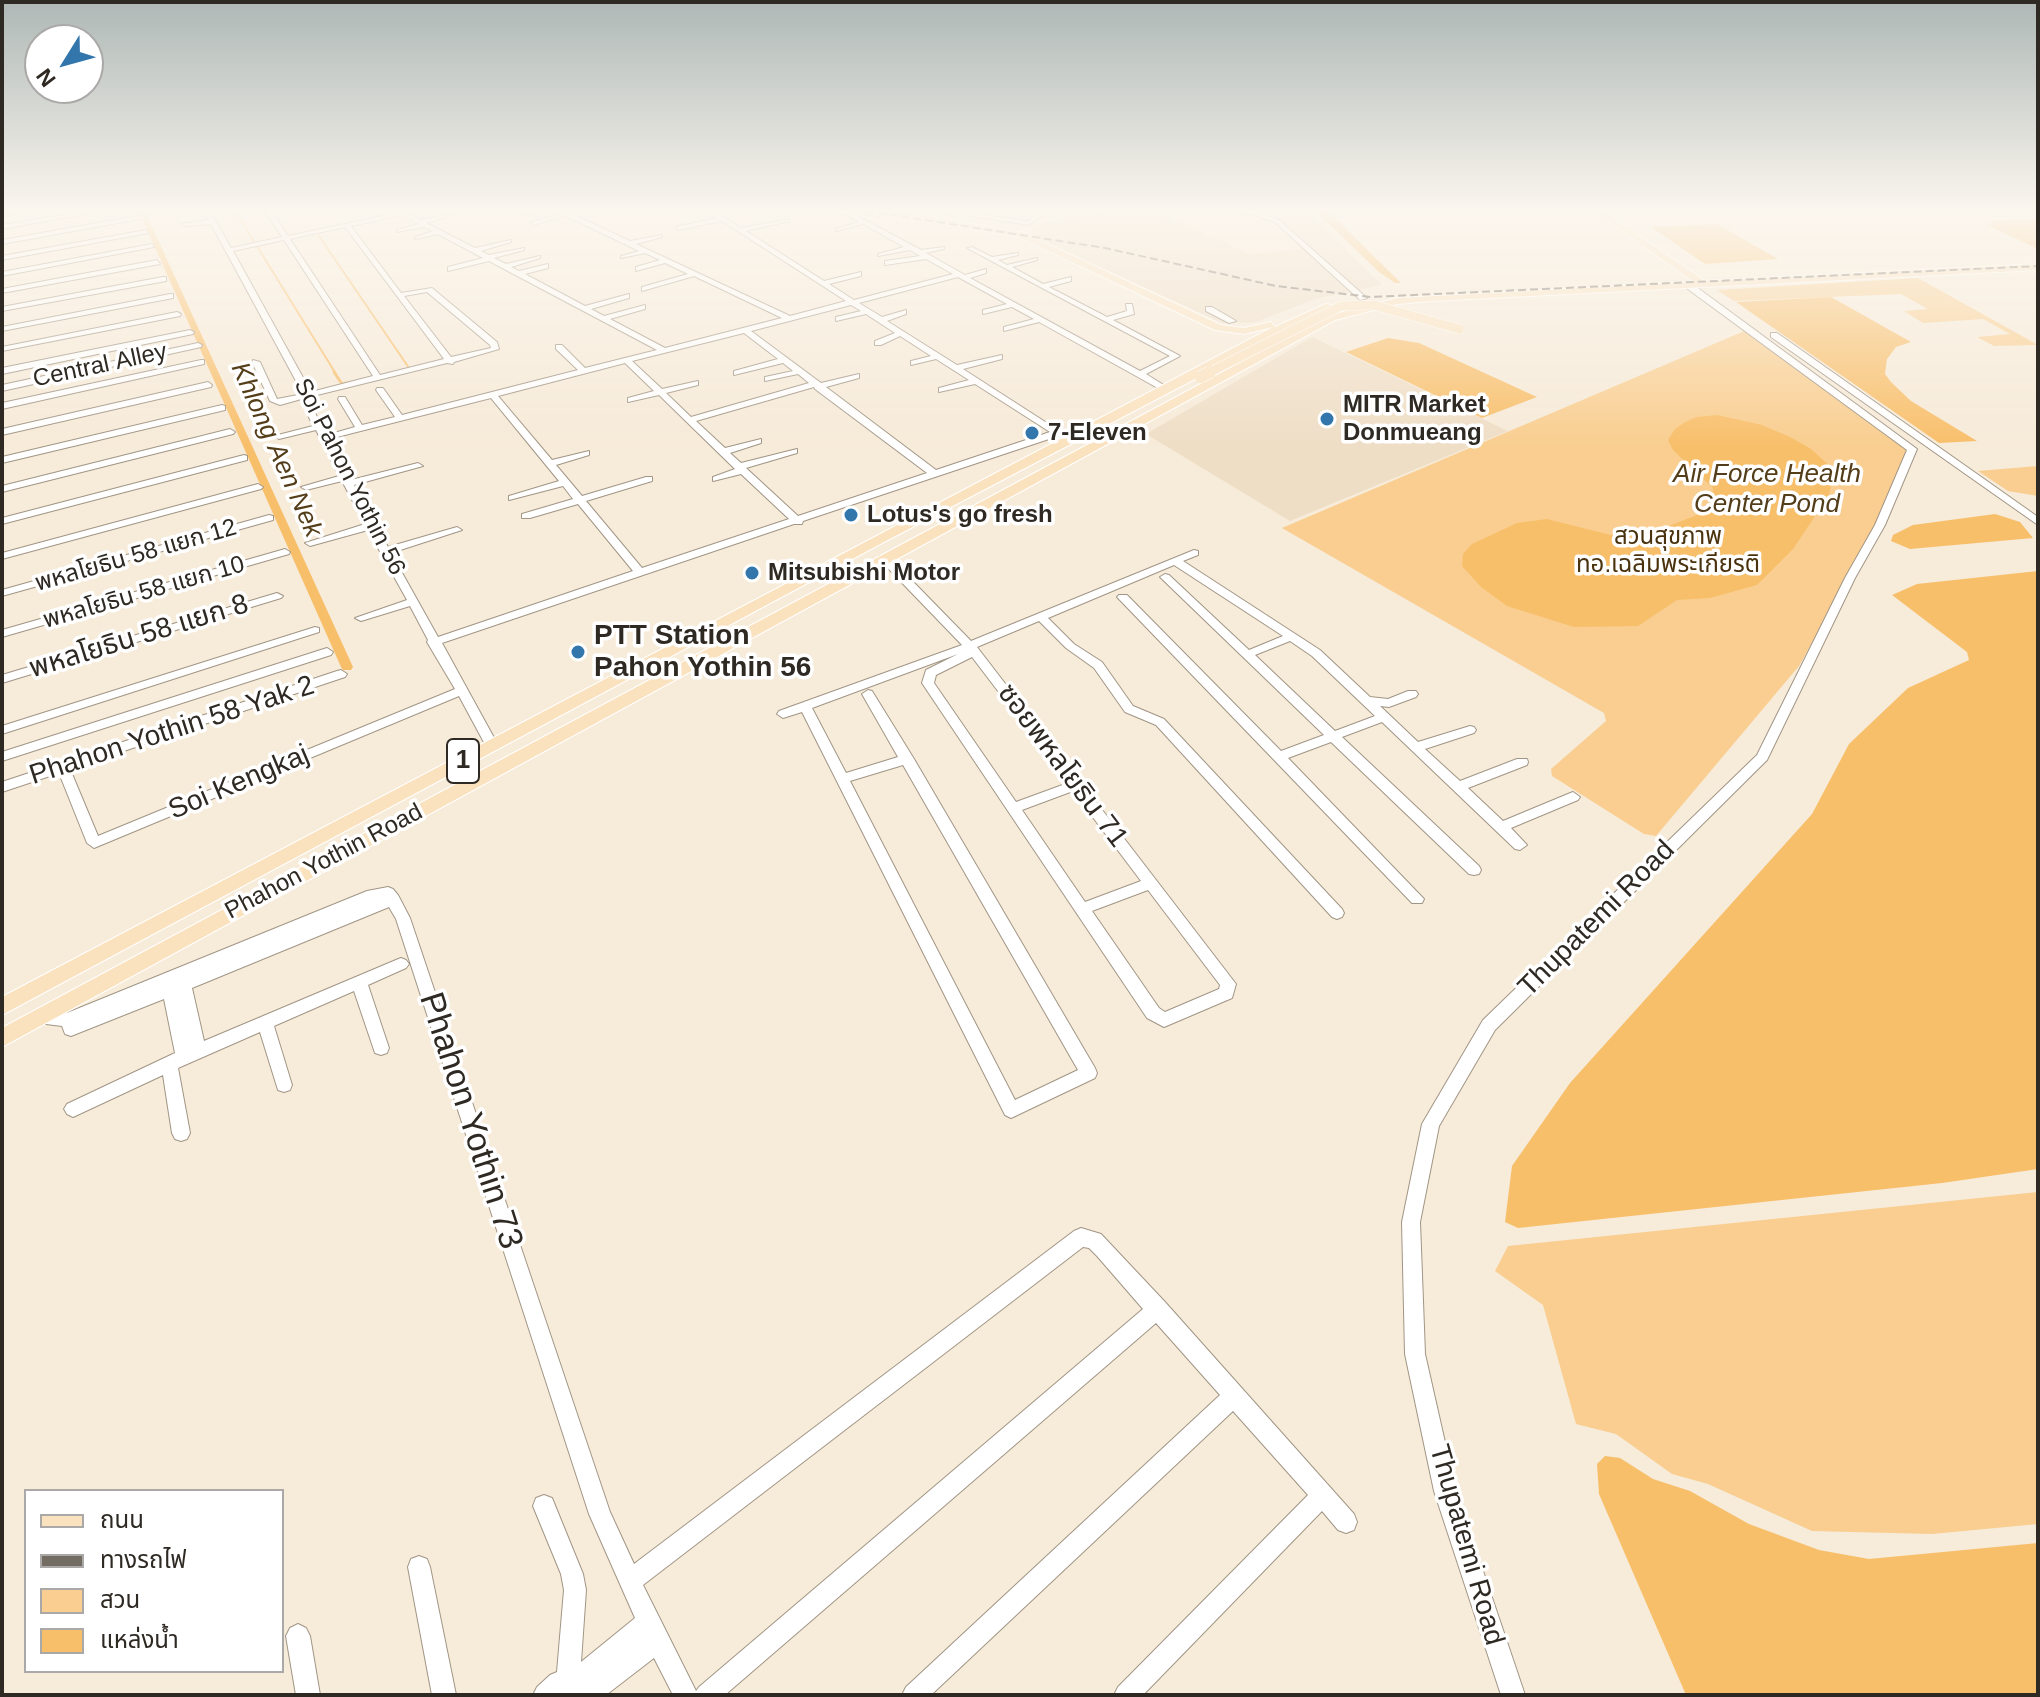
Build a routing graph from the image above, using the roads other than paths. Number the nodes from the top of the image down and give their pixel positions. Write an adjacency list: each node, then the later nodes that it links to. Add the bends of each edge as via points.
1 (114, 288): 28 (street)
2 (250, 288): 89 (street, Soi Pahon Yothin 56)
3 (318, 288): 75 (street)
4 (395, 288): 18 (street)
5 (545, 288): 29 (street)
6 (725, 288): 35 (street)
7 (833, 288): 23 (street)
8 (907, 288): 21 (street)
9 (981, 288): 25 (street)
10 (1047, 288): 38 (street)
11 (1117, 288): 51 (main road)
12 (1136, 288): 43 (main road, via 1219,328)
13 (1353, 288): 22 (street)
14 (1460, 288): 22 (main road, Phahon Yothin Road / 1)
15 (1565, 288): 105 (main road, Phahon Yothin Road / 1, via 1398,301 1343,313)
16 (1702, 288): 216 (street, Thupatemi Road, via 1911,445 1880,525 1762,757 1489,1025 1431,1124 1411,1222 1415,1354 1445,1491)
17 (1703, 288): 128 (street)
18 (400, 295): 63 (street); 63 (street, via 429,290 494,344 493,351)
19 (170, 296): 44 (street)
20 (626, 296): 29 (street)
21 (873, 296): 23 (street); 24 (street)
22 (1363, 298): 39 (main road, Phahon Yothin Road / 1)
23 (853, 302): 31 (street); 35 (street)
24 (888, 305)
25 (1011, 305): 33 (street); 42 (street)
26 (1129, 306): 38 (street, via 1133,310)
27 (642, 307): 36 (street)
28 (2, 309)
29 (584, 309): 36 (street)
30 (1209, 309): 43 (street)
31 (868, 311): 37 (street); 41 (street)
32 (903, 312): 41 (street)
33 (986, 312)
34 (177, 314): 55 (street)
35 (789, 318): 40 (street)
36 (603, 319): 56 (street)
37 (839, 319)
38 (1107, 319): 73 (street, via 1176,356)
39 (1297, 319): 43 (main road, via 1251,331); 64 (main road, Phahon Yothin Road / 1)
40 (778, 320): 45 (street); 48 (street)
41 (882, 320): 50 (street)
42 (1038, 320): 46 (street); 73 (street)
43 (1232, 326): 51 (main road, via 1238,336)
44 (2, 329)
45 (744, 329): 56 (street); 60 (street)
46 (1007, 329)
47 (1459, 329): 92 (main road, bridge, via 1374,305 1341,306)
48 (792, 331)
49 (190, 332): 65 (street)
50 (901, 333): 52 (street); 58 (street)
51 (1221, 340): 64 (main road)
52 (878, 343)
53 (198, 345): 76 (street, Central Alley)
54 (559, 347): 70 (street)
55 (2, 349)
56 (663, 350): 57 (street)
57 (625, 356): 70 (street); 86 (street)
58 (938, 356): 66 (street); 67 (street)
59 (999, 357): 67 (street)
60 (784, 360): 71 (street); 72 (street)
61 (201, 362): 88 (street)
62 (256, 362): 89 (street, via 275,402)
63 (450, 362): 75 (street)
64 (1216, 362): 83 (main road, Phahon Yothin Road / 1)
65 (42, 363): 69 (street); 76 (street)
66 (914, 363)
67 (956, 368): 78 (street)
68 (847, 370): 80 (street)
69 (2, 371)
70 (583, 371): 87 (street)
71 (798, 372): 77 (street); 80 (street)
72 (737, 373)
73 (1138, 375): 83 (street)
74 (856, 376): 80 (street)
75 (377, 377): 89 (street)
76 (45, 378): 82 (street, Central Alley); 88 (street)
77 (768, 379)
78 (976, 381): 85 (street); 102 (street)
79 (695, 383): 86 (street)
80 (814, 384): 96 (street); 114 (street)
81 (208, 385): 99 (street)
82 (2, 388)
83 (1166, 389): 92 (main road, Phahon Yothin Road / 1)
84 (380, 390): 95 (street)
85 (942, 390)
86 (659, 392): 91 (street); 96 (street)
87 (492, 394): 95 (street); 111 (street)
88 (48, 395): 93 (street)
89 (309, 396): 97 (street, Soi Pahon Yothin 56)
90 (342, 399): 98 (street)
91 (631, 400)
92 (1142, 402): 102 (main road, Phahon Yothin Road / 1)
93 (2, 406)
94 (222, 408): 110 (street)
95 (400, 418): 98 (street)
96 (689, 420): 107 (street)
97 (319, 427): 101 (street); 103 (street, Soi Pahon Yothin 56)
98 (360, 429): 103 (street)
99 (2, 432)
100 (230, 432): 121 (street)
101 (279, 436)
102 (1063, 436): 105 (main road); 114 (street); 165 (main road, Phahon Yothin Road / 1)
103 (324, 438): 117 (street, Soi Pahon Yothin 56)
104 (758, 441): 107 (street)
105 (1087, 448): 136 (main road, Phahon Yothin Road / 1)
106 (794, 451): 113 (street)
107 (722, 452): 113 (street)
108 (586, 453): 111 (street)
109 (244, 458): 126 (street)
110 (2, 460)
111 (549, 464): 118 (street)
112 (418, 466): 117 (street)
113 (740, 468): 116 (street); 127 (street)
114 (936, 475): 127 (street)
115 (649, 479): 123 (street)
116 (716, 479)
117 (347, 481): 120 (street); 129 (street, Soi Pahon Yothin 56)
118 (564, 483): 122 (street); 123 (street)
119 (258, 487): 135 (street)
120 (306, 487)
121 (2, 489)
122 (512, 498)
123 (580, 500): 124 (street); 138 (street)
124 (526, 516)
125 (269, 518): 140 (street, พหลโยธิน 58 แยก 12)
126 (2, 521)
127 (798, 522): 138 (street)
128 (2038, 522)
129 (371, 526): 131 (street); 132 (street, Soi Pahon Yothin 56)
130 (457, 530): 132 (street)
131 (310, 543)
132 (385, 551): 143 (street, Soi Pahon Yothin 56)
133 (285, 552): 147 (street, พหลโยธิน 58 แยก 10)
134 (1194, 553): 137 (street)
135 (2, 556)
136 (884, 558): 150 (street, ซอยพหลโยธิน 71); 173 (main road, Phahon Yothin Road / 1)
137 (1175, 561): 144 (street); 148 (street)
138 (641, 574): 149 (street)
139 (1165, 577): 152 (street)
140 (2, 593)
141 (277, 596): 154 (street, พหลโยธิน 58 แยก 8)
142 (1123, 597): 168 (street)
143 (412, 602): 145 (street); 149 (street, Soi Pahon Yothin 56)
144 (1041, 617): 150 (street); 186 (street, via 1098,665 1129,709 1160,722)
145 (361, 618)
146 (315, 630): 162 (street)
147 (2, 634)
148 (1291, 637): 152 (street); 158 (street)
149 (433, 642): 155 (street, Soi Pahon Yothin 56)
150 (972, 649): 159 (street); 175 (street, ซอยพหลโยธิน 71); 179 (street, via 926,678)
151 (327, 652): 167 (street)
152 (1248, 654): 164 (street)
153 (341, 674): 172 (street, Phahon Yothin 58 Yak 2)
154 (2, 679)
155 (460, 691): 165 (street, Soi Pahon Yothin 56); 172 (street, Soi Kengkaj, via 94,843)
156 (868, 694): 169 (street)
157 (1412, 694): 158 (street, via 1389,703)
158 (1367, 701): 161 (street)
159 (805, 706): 160 (street); 174 (street)
160 (783, 714)
161 (1383, 717): 164 (street); 166 (street)
162 (2, 730)
163 (1470, 730): 166 (street)
164 (1334, 736): 168 (street); 182 (street)
165 (492, 745): 171 (main road, Phahon Yothin Road / 1)
166 (1416, 747): 177 (street)
167 (2, 757)
168 (1278, 757): 184 (street)
169 (908, 759): 174 (street); 174 (street, via 1089,1073 1011,1110)
170 (1522, 762): 177 (street)
171 (455, 765): 173 (main road, via 477,766); 190 (main road, Phahon Yothin Road / 1)
172 (63, 767): 176 (street, Phahon Yothin 58 Yak 2)
173 (478, 779): 191 (main road, Phahon Yothin Road / 1)
174 (843, 779)
175 (1076, 785): 179 (street); 183 (street, ซอยพหลโยธิน 71)
176 (2, 787)
177 (1458, 787): 180 (street)
178 (1573, 797): 180 (street)
179 (1013, 808): 185 (street)
180 (1501, 827): 181 (street)
181 (1520, 845)
182 (1474, 870)
183 (1151, 883): 185 (street); 185 (street, ซอยพหลโยธิน 71, via 1228,984 1226,993 1160,1019)
184 (1417, 899)
185 (1084, 908)
186 (1337, 913)
187 (401, 964): 189 (street)
188 (176, 982): 191 (street, Phahon Yothin 73, via 68,1020); 195 (street); 205 (street, Phahon Yothin 73, via 372,895 388,893 393,899 600,1514)
189 (359, 982): 192 (street); 194 (street)
190 (2, 1007)
191 (45, 1014): 193 (main road, Phahon Yothin Road / 1)
192 (265, 1022): 195 (street); 196 (street)
193 (2, 1038)
194 (381, 1048)
195 (184, 1057): 197 (street); 198 (street)
196 (284, 1085)
197 (73, 1109)
198 (181, 1133)
199 (1158, 1309): 200 (street); 205 (street, via 1094,1240 1081,1237); 213 (street)
200 (1234, 1396): 201 (street); 214 (street)
201 (1323, 1495): 203 (street); 215 (street)
202 (544, 1506): 208 (street, via 575,1590)
203 (1346, 1522)
204 (419, 1567): 210 (street)
205 (630, 1581): 206 (street, Phahon Yothin 73)
206 (653, 1632): 208 (street); 212 (street, Phahon Yothin 73)
207 (298, 1636): 209 (street)
208 (577, 1689): 211 (street, via 558,1683)
209 (308, 1695)
210 (444, 1695)
211 (545, 1695)
212 (686, 1695)
213 (707, 1695)
214 (914, 1695)
215 (1126, 1695)
216 (1513, 1695)

